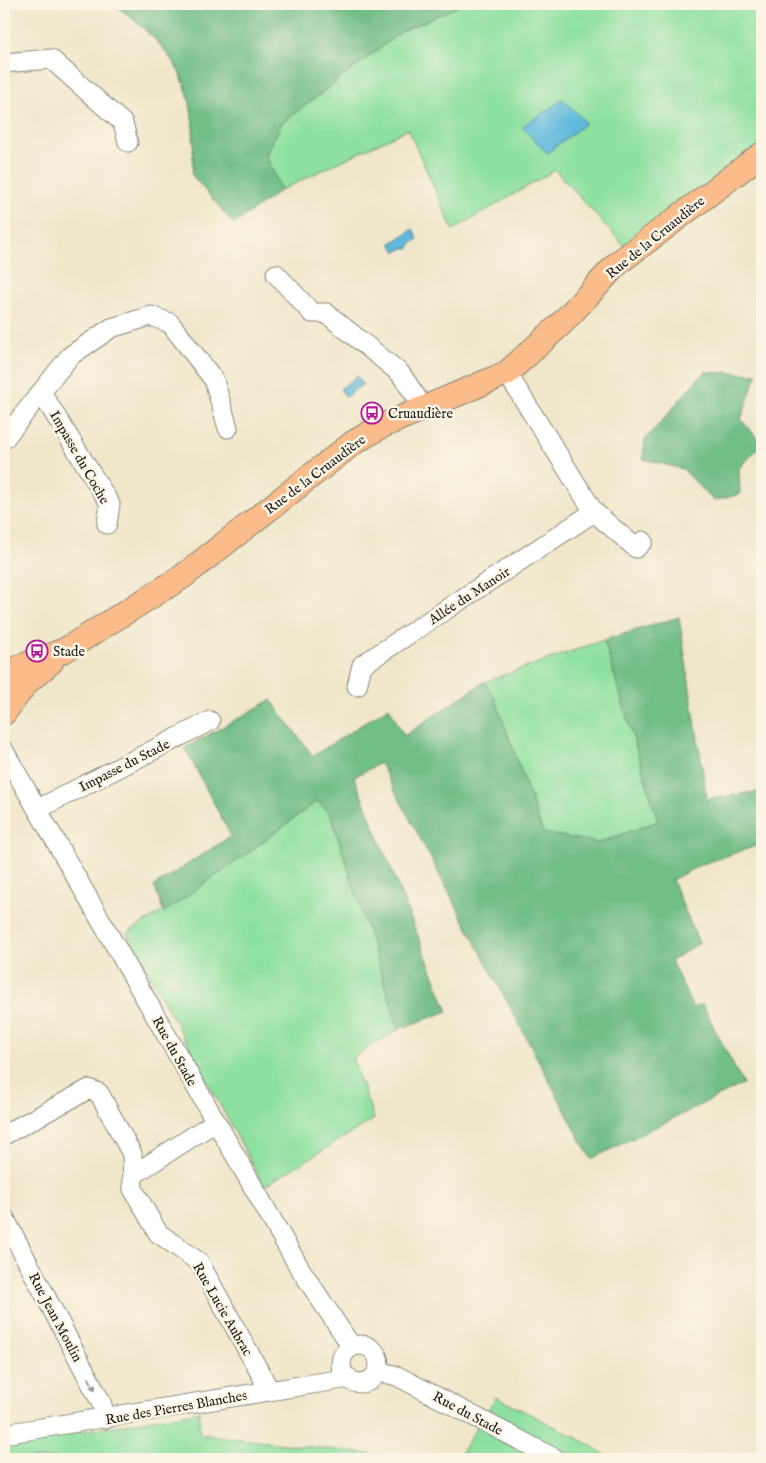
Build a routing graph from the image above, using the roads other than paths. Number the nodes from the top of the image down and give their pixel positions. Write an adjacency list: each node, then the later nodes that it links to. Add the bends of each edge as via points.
1 (4, 63): 2 (street, via 52,59 123,123)
2 (128, 142)
3 (762, 154): 5 (main road, Rue de la Cruaudière, via 618,263 561,324)
4 (276, 274): 7 (street, via 312,313 326,313 400,372)
5 (507, 373): 7 (main road, Rue de la Cruaudière); 10 (street)
6 (42, 392): 8 (street, via 70,356 111,328 151,316 170,323 214,380); 9 (street); 11 (street, Impasse du Coche, via 110,504)
7 (424, 408): 13 (main road, Rue de la Cruaudière, via 353,443 182,577)
8 (228, 428)
9 (4, 439)
10 (594, 512): 12 (street, via 636,548); 15 (street, Allée du Manoir, via 362,665)
11 (107, 524)
12 (643, 541)
13 (65, 650): 14 (main road, Rue de la Cruaudière, via 15,669); 16 (main road)
14 (4, 680)
15 (357, 686)
16 (4, 704)
17 (210, 721): 19 (street, Impasse du Stade)
18 (4, 751): 19 (street, Rue du Stade)
19 (38, 809): 20 (street, Rue du Stade)
20 (216, 1122): 22 (street); 24 (street, Rue du Stade, via 299,1267)
21 (4, 1135): 22 (street, Rue Lucie Aubrac, via 89,1089 99,1093 132,1154)
22 (133, 1176): 27 (street, Rue Lucie Aubrac, via 133,1189 158,1233 199,1262)
23 (4, 1217): 28 (street, Rue Jean Moulin, one-way to 28, via 101,1402)
24 (352, 1347): 25 (street, via 363,1345 373,1350 379,1360); 26 (street, via 342,1362 344,1374)
25 (377, 1371): 26 (street, via 365,1382); 30 (street, Rue du Stade, via 397,1376)
26 (349, 1378): 27 (street, Rue des Pierres Blanches)
27 (270, 1391): 28 (street, Rue des Pierres Blanches)
28 (106, 1419): 29 (street, Rue des Pierres Blanches)
29 (4, 1434)
30 (556, 1459)

